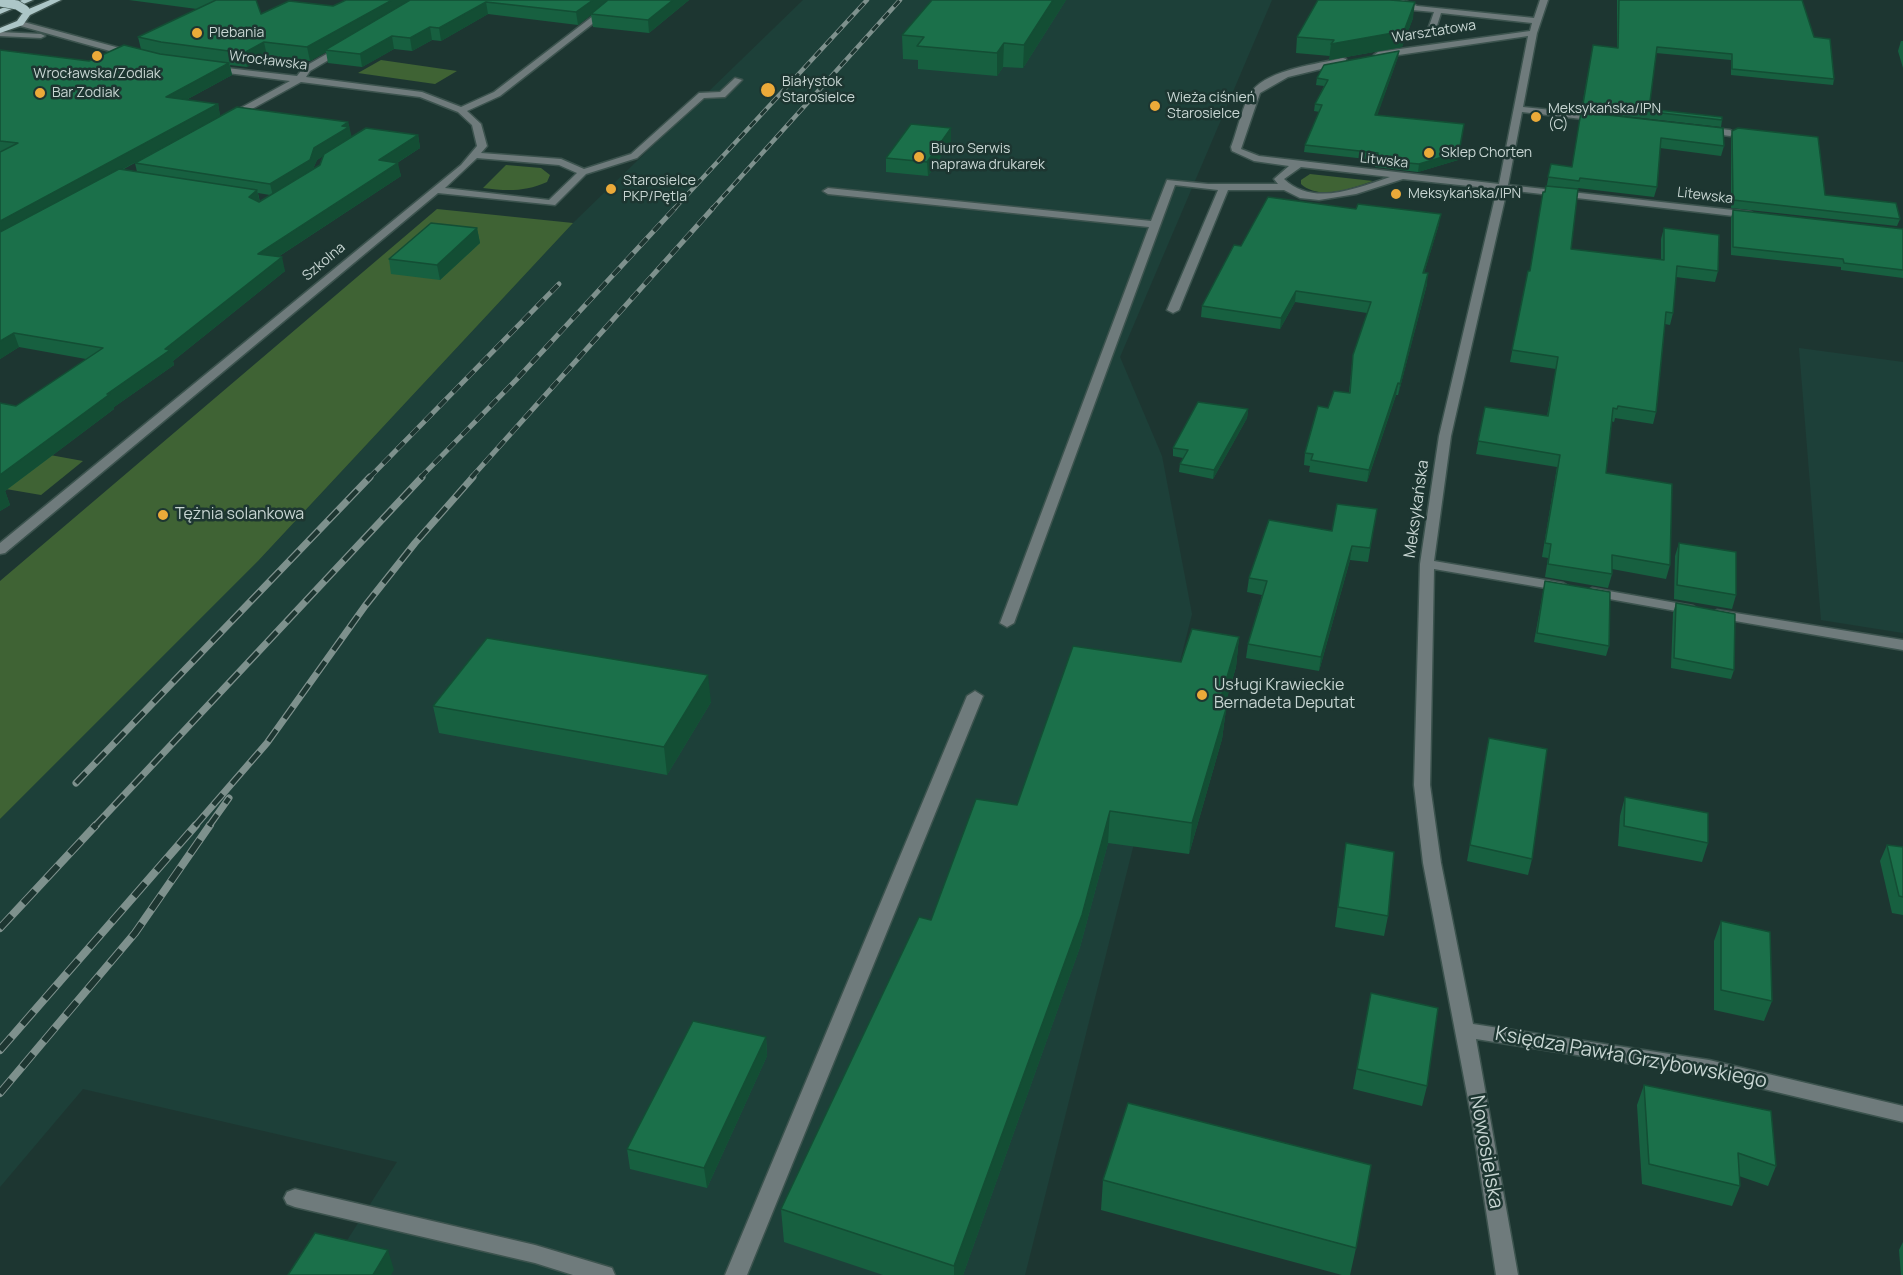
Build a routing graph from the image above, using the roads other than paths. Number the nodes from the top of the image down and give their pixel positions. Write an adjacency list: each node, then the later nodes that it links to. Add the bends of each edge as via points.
1 (29, 0): 9 (main road)
2 (57, 0): 7 (main road)
3 (619, 0): 24 (street, via 496,94)
4 (1396, 0): 8 (street)
5 (1544, 0): 10 (street, Meksykańska)
6 (0, 2): 7 (main road, bridge)
7 (26, 11): 11 (main road)
8 (1438, 11): 10 (street); 12 (street)
9 (0, 12)
10 (1536, 21): 14 (street, Meksykańska)
11 (20, 23): 13 (main road); 15 (street)
12 (1431, 32)
13 (0, 33): 15 (street)
14 (1533, 33): 18 (street, Warsztatowa); 23 (street, Meksykańska)
15 (70, 37): 17 (street)
16 (356, 40): 21 (street, via 307,69)
17 (142, 57)
18 (1365, 58)
19 (1354, 60): 30 (street, via 1274,79 1256,92 1237,151 1257,159)
20 (201, 66): 21 (street, Wrocławska)
21 (300, 78): 24 (street, Wrocławska, via 422,95); 26 (street)
22 (738, 80): 31 (street, via 722,95 702,95 634,156)
23 (1518, 109): 25 (street); 35 (street, Meksykańska)
24 (461, 110): 29 (street, via 476,124 482,139)
25 (1604, 119)
26 (215, 126)
27 (1696, 129): 28 (street)
28 (1730, 133)
29 (475, 155): 31 (street, via 561,162); 36 (street, Szkolna)
30 (1299, 164): 32 (street, Litwska); 34 (street, via 1279,179)
31 (583, 172): 36 (street, via 551,203)
32 (1404, 176): 34 (street, via 1345,195 1320,197); 35 (street, Litwska)
33 (1224, 187): 34 (street); 39 (street, via 1171,182); 40 (street)
34 (1284, 187)
35 (1503, 187): 38 (street, Litewska); 42 (street, Meksykańska, via 1445,436)
36 (435, 190): 41 (street, Szkolna)
37 (828, 191): 39 (street)
38 (1762, 216)
39 (1155, 224): 43 (street)
40 (1173, 310)
41 (0, 550)
42 (1427, 564): 44 (street); 46 (street, Meksykańska, via 1422,785 1432,863)
43 (1007, 624)
44 (1903, 645)
45 (975, 696): 50 (street)
46 (1464, 1030): 47 (street, Księdza Pawła Grzybowskiego, via 1709,1068); 51 (street, Nowosielska)
47 (1903, 1114)
48 (294, 1198): 49 (street, via 535,1254)
49 (604, 1275)
50 (736, 1275)
51 (1507, 1275)

